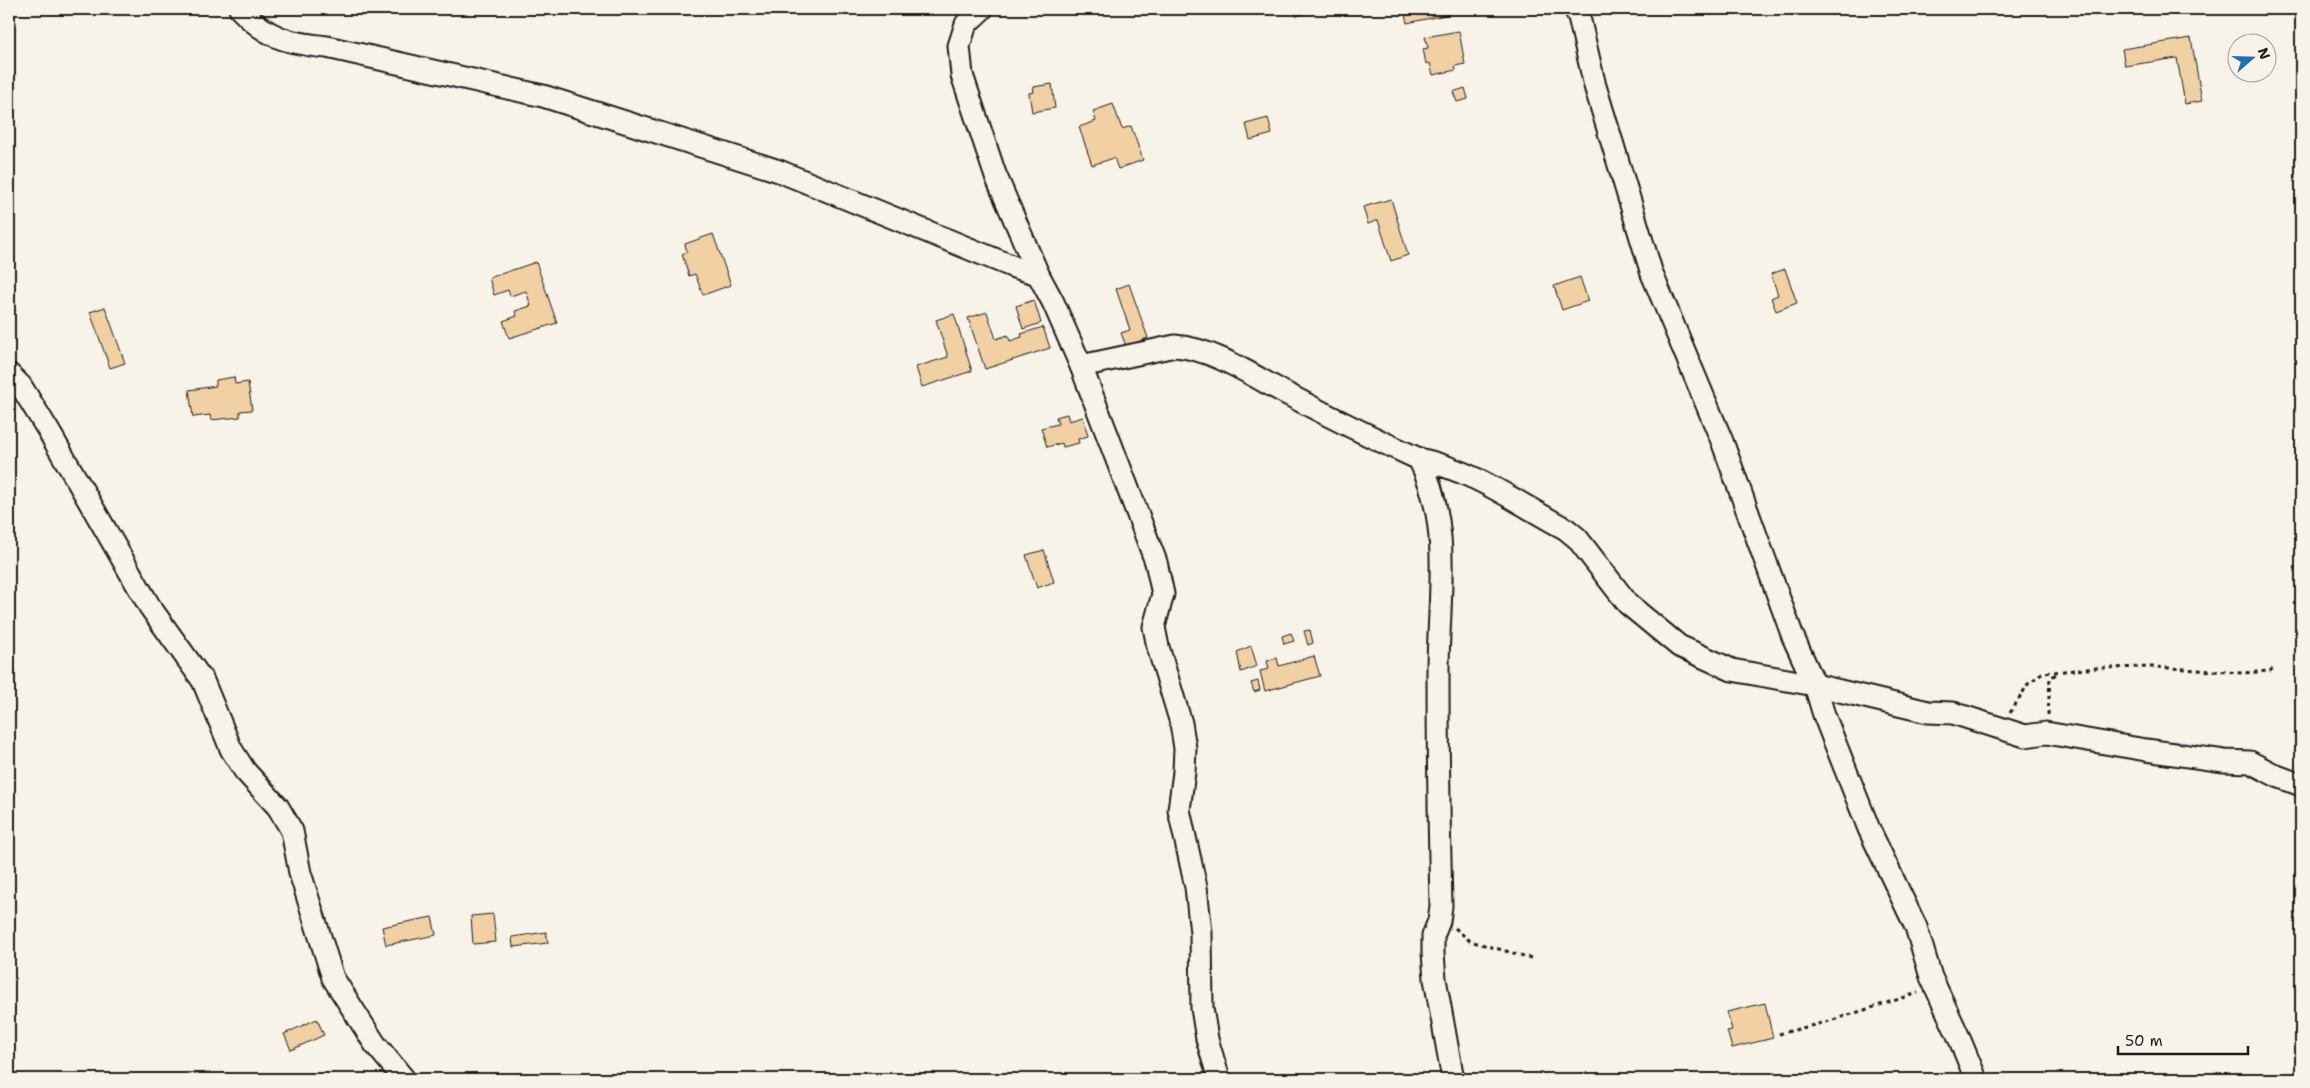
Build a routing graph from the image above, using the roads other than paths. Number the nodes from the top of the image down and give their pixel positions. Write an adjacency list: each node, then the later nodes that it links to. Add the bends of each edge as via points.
1 (240, 9): 4 (street, via 253,23 293,43 327,47 543,96 779,171)
2 (982, 9): 4 (street, via 966,24 959,46 962,75 995,174)
3 (1575, 9): 8 (street, via 1652,274 1722,441 1793,637)
4 (1038, 274): 5 (street)
5 (1082, 366): 7 (street, via 1175,346 1190,347); 11 (street, via 1156,562 1163,594 1154,627 1185,748 1179,810 1196,887 1201,932 1202,1008)
6 (9, 374): 10 (street, via 21,386 48,430 150,607 203,681 230,749 278,807 292,831 300,873 332,978 374,1044)
7 (1419, 458): 8 (street, via 1447,465 1481,480 1566,529 1577,538 1628,604 1679,646 1732,670); 12 (street, via 1428,475 1437,507 1442,553 1438,626 1437,805 1440,914 1433,936 1434,962)
8 (1815, 685): 9 (street, via 1928,712 1953,713 2026,736 2046,733 2146,750 2250,762); 13 (street, via 1869,829 1916,927 1935,985)
9 (2301, 785)
10 (404, 1079)
11 (1219, 1079)
12 (1453, 1079)
13 (1976, 1079)

